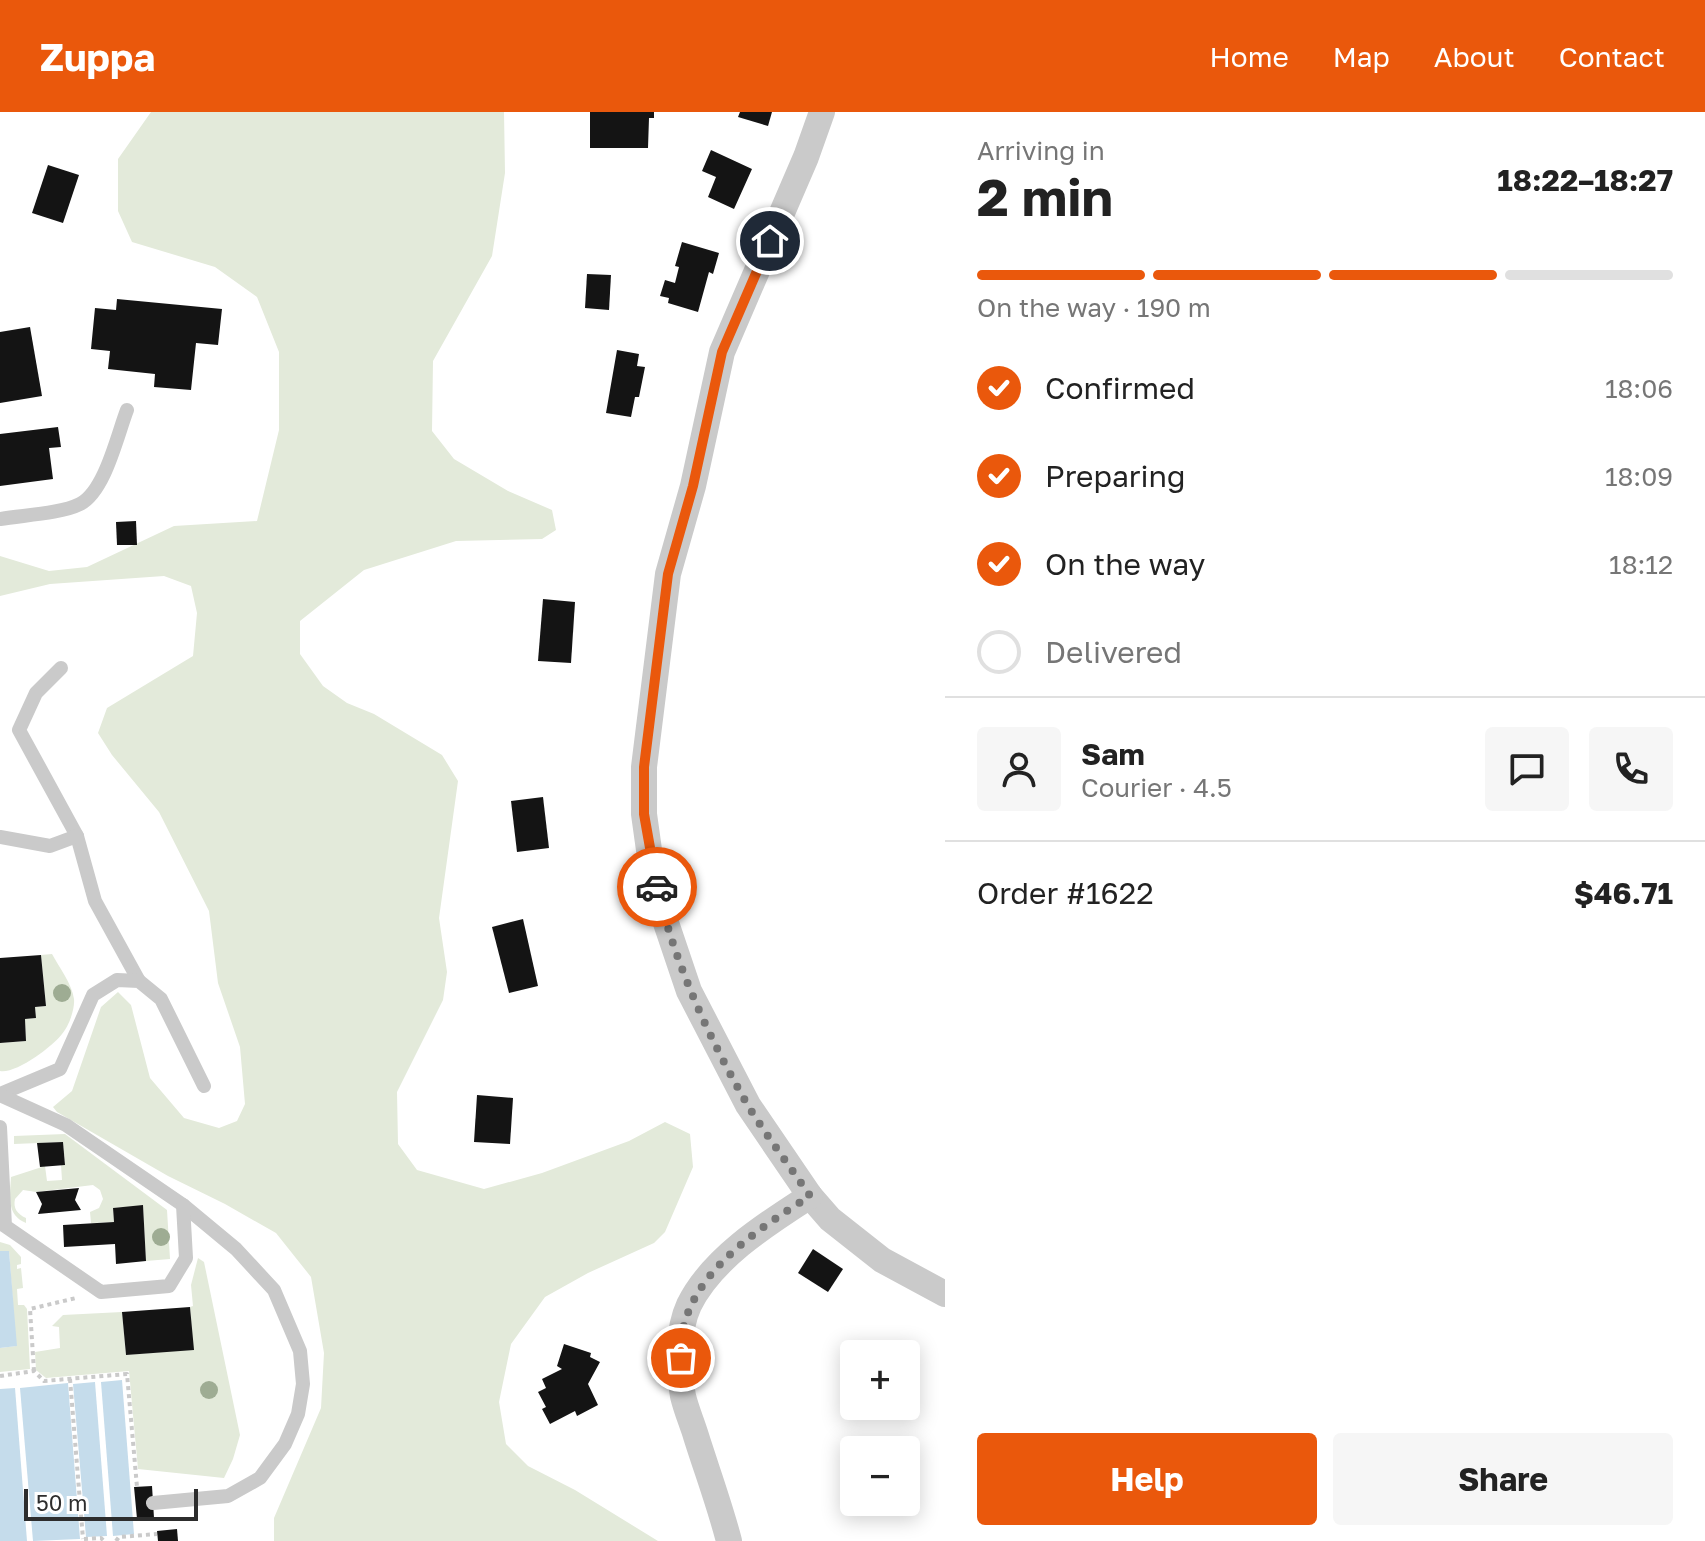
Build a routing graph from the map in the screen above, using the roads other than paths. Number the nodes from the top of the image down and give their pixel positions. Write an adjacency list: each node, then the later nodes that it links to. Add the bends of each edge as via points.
1 (822, 112): 11 (street, via 722,352 668,574 644,767 649,850 689,991 748,1105)
2 (127, 410): 3 (lane, via 100,480 84,502)
3 (0, 519)
4 (61, 668): 5 (lane, via 36,693 19,730)
5 (77, 836): 6 (lane, via 50,846); 7 (lane, via 95,901)
6 (0, 837)
7 (139, 981): 8 (lane, via 161,999); 9 (lane, via 117,980 93,995 60,1069)
8 (204, 1086)
9 (0, 1094): 12 (lane, via 66,1125)
10 (0, 1127): 12 (lane, via 5,1226 101,1292 169,1286 186,1258)
11 (810, 1196): 13 (street, via 882,1260); 15 (street, via 730,1255 689,1305 683,1328 683,1396)
12 (183, 1205): 14 (lane, via 236,1249 274,1290 300,1351 303,1384 285,1444 260,1478 228,1496)
13 (945, 1294)
14 (153, 1503)
15 (729, 1541)

